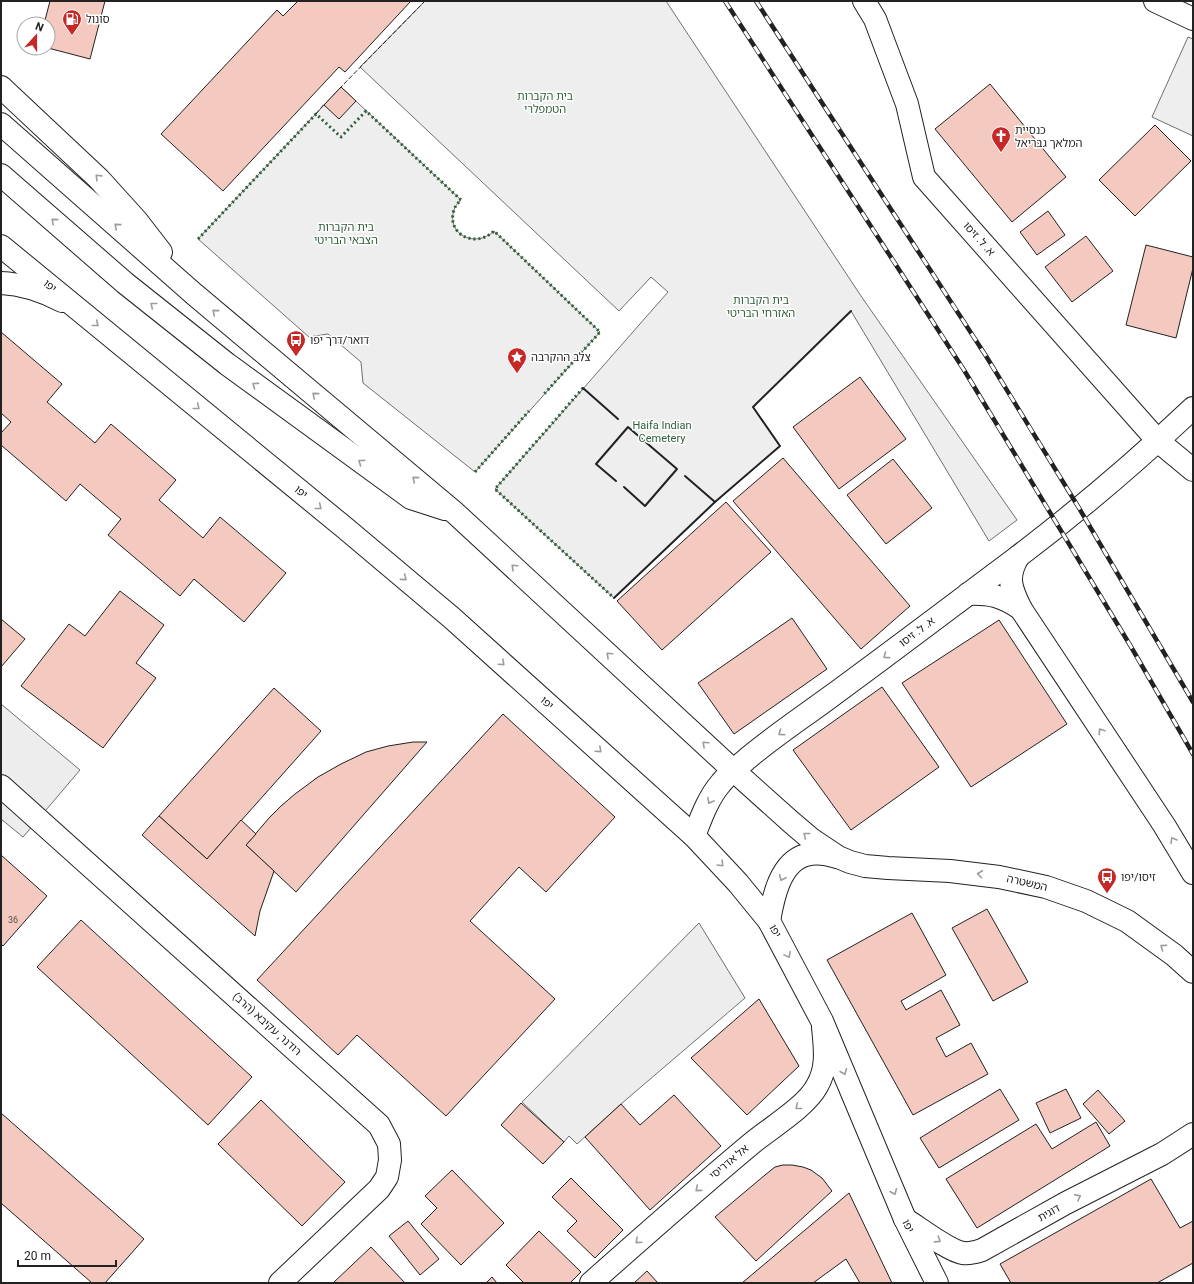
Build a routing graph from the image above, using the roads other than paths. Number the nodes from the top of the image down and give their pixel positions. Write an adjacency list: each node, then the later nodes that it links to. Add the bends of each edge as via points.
1 (864, 1): 12 (main road, א. ל. זיסו, via 875,19 907,104 924,177)
2 (1155, 1): 3 (main road)
3 (1193, 19)
4 (1, 87): 9 (main road, one-way to 4, via 137,221 99,178)
5 (1, 124): 9 (main road, one-way to 5)
6 (1, 175): 14 (main road, one-way to 6, via 411,498 233,369 124,283)
7 (1, 246): 10 (main road, יפו)
8 (1, 283): 10 (main road, via 38,289)
9 (194, 294): 14 (main road, one-way to 9)
10 (79, 310): 20 (main road, יפו, one-way to 20, via 452,618)
11 (1193, 408): 12 (main road, א. ל. זיסו)
12 (1158, 441): 13 (main road); 15 (main road, א. ל. זיסו)
13 (1193, 470)
14 (455, 513): 18 (main road, one-way to 14)
15 (1018, 557): 16 (main road, א. ל. זיסו); 17 (main road, via 1013,565 1011,585)
16 (968, 594): 17 (main road, via 999,597); 18 (main road, א. ל. זיסו, one-way to 18)
17 (1020, 609): 22 (main road, one-way to 17, via 1164,825)
18 (733, 770): 20 (main road, א. ל. זיסו, one-way to 20, via 720,783 704,811); 21 (main road, one-way to 18, via 790,822)
19 (1, 786): 28 (main road, רודנר, עקיבא (הרב), via 379,1125 390,1144 387,1177 378,1190)
20 (694, 836): 23 (main road, יפו, one-way to 23)
21 (838, 857): 23 (main road, one-way to 23, via 816,853 805,855 789,866 780,882); 24 (main road, המשטרה, one-way to 21, via 1127,921 1086,901 1046,887 999,876 865,866)
22 (1193, 873)
23 (769, 921): 25 (main road, יפו, one-way to 25)
24 (1193, 972)
25 (822, 1021): 27 (main road, יפו, one-way to 27); 29 (main road, אל אדריסי, one-way to 29, via 826,1055 817,1088 803,1103 672,1210)
26 (1193, 1134): 27 (main road, דוגית, one-way to 26, via 961,1253 975,1253 1162,1154)
27 (905, 1219): 30 (main road, יפו)
28 (280, 1283)
29 (591, 1283)
30 (937, 1283)

